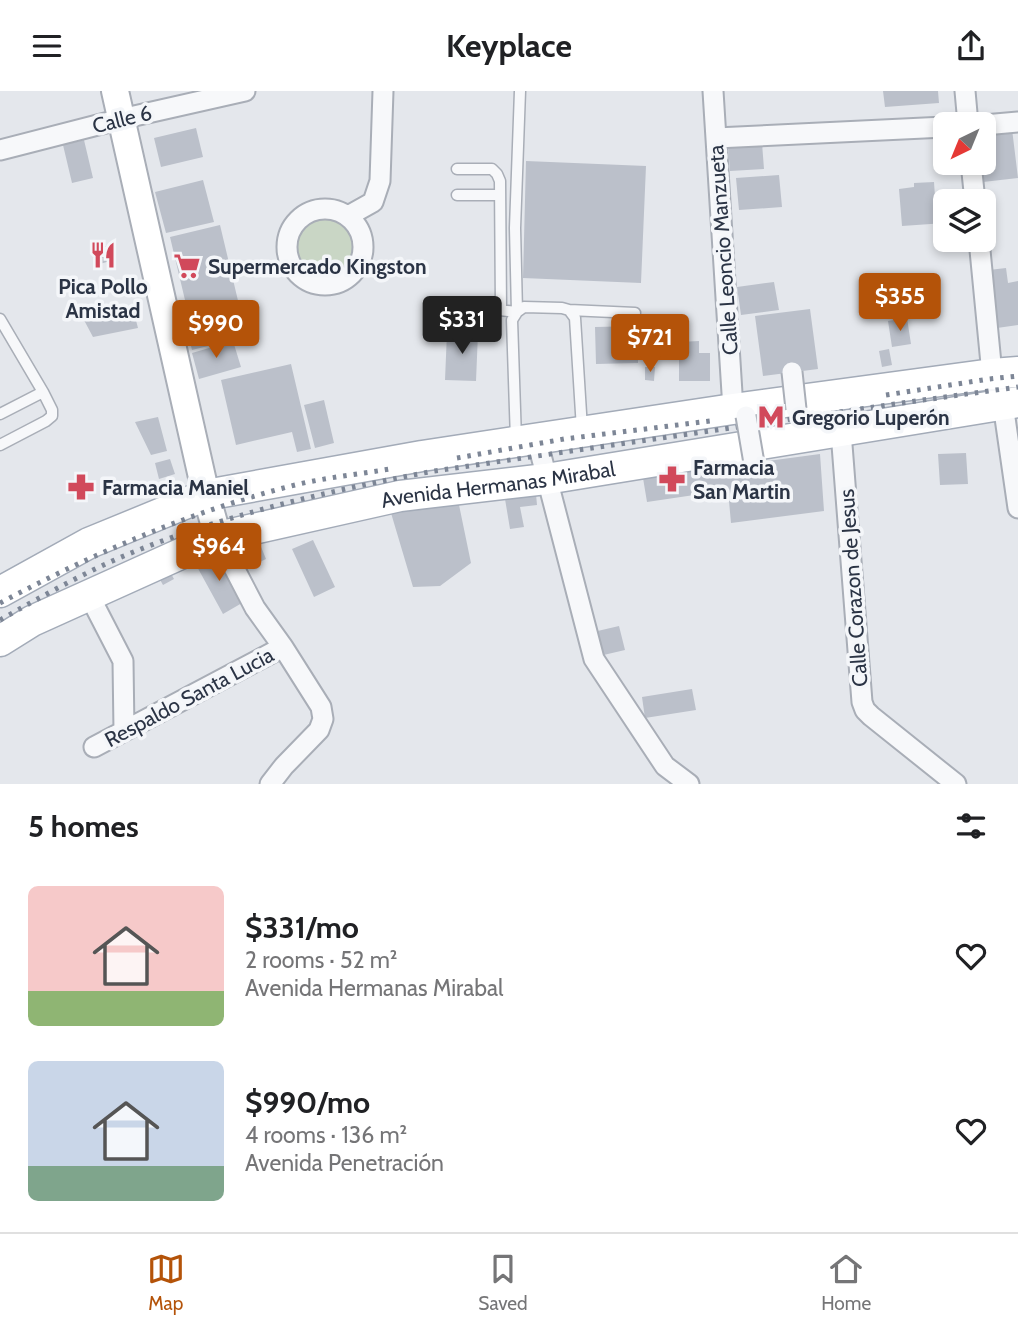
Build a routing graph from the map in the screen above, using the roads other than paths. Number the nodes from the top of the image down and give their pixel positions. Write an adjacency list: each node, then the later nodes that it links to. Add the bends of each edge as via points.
1 (115, 91): 8 (street)
2 (245, 91): 8 (street, Calle 6)
3 (383, 91): 17 (street, via 380,181 373,202)
4 (520, 91): 22 (lane)
5 (713, 91): 12 (street, Calle Leoncio Manzueta)
6 (965, 91): 7 (street)
7 (967, 112)
8 (121, 119): 13 (street, Calle 6); 38 (street)
9 (1018, 122): 10 (street)
10 (996, 124)
11 (933, 128): 12 (street)
12 (716, 138): 30 (street, Calle Leoncio Manzueta)
13 (0, 150)
14 (457, 169): 16 (lane, via 492,169 500,181)
15 (457, 195): 16 (lane)
16 (500, 195): 20 (lane)
17 (348, 216): 17 (street, via 323,209 300,218 287,240 291,265 299,275 322,286 346,280 355,272 364,249 357,225)
18 (981, 252): 26 (street)
19 (438, 303): 20 (lane)
20 (501, 310): 22 (lane)
21 (569, 310): 22 (lane, via 524,307); 23 (lane); 33 (lane, via 575,318)
22 (517, 311): 34 (lane, via 512,320)
23 (635, 313)
24 (1, 325): 27 (lane)
25 (792, 372): 29 (street, bridge)
26 (1005, 373): 28 (street); 30 (main road, Avenida Hermanas Mirabal)
27 (43, 391): 31 (lane); 35 (lane, via 52,416)
28 (1010, 403): 32 (main road, Avenida Hermanas Mirabal); 39 (street)
29 (796, 409)
30 (740, 413): 33 (main road, Avenida Hermanas Mirabal); 36 (street, Calle Leoncio Manzueta, bridge)
31 (0, 414)
32 (841, 432): 37 (main road, Avenida Hermanas Mirabal); 49 (street, Calle Corazon de Jesus, via 862,702 871,716)
33 (582, 433): 34 (main road, Avenida Hermanas Mirabal)
34 (526, 441): 37 (street); 38 (main road, Avenida Hermanas Mirabal)
35 (0, 445)
36 (754, 463)
37 (546, 479): 40 (main road, Avenida Hermanas Mirabal, via 400,496); 48 (street, via 594,659 665,766)
38 (206, 495): 40 (street); 41 (main road, Avenida Hermanas Mirabal, via 89,543)
39 (1018, 508)
40 (218, 537): 42 (main road, Avenida Hermanas Mirabal); 44 (street, via 255,608)
41 (0, 592)
42 (89, 595): 43 (main road, Avenida Hermanas Mirabal); 45 (street, via 123,661)
43 (0, 641)
44 (283, 647): 45 (street, Respaldo Santa Lucia); 47 (street, Respaldo Santa Lucia, via 321,707 323,719 319,730)
45 (124, 731): 46 (street, Respaldo Santa Lucia)
46 (94, 747)
47 (274, 783)
48 (689, 784)
49 (956, 784)

